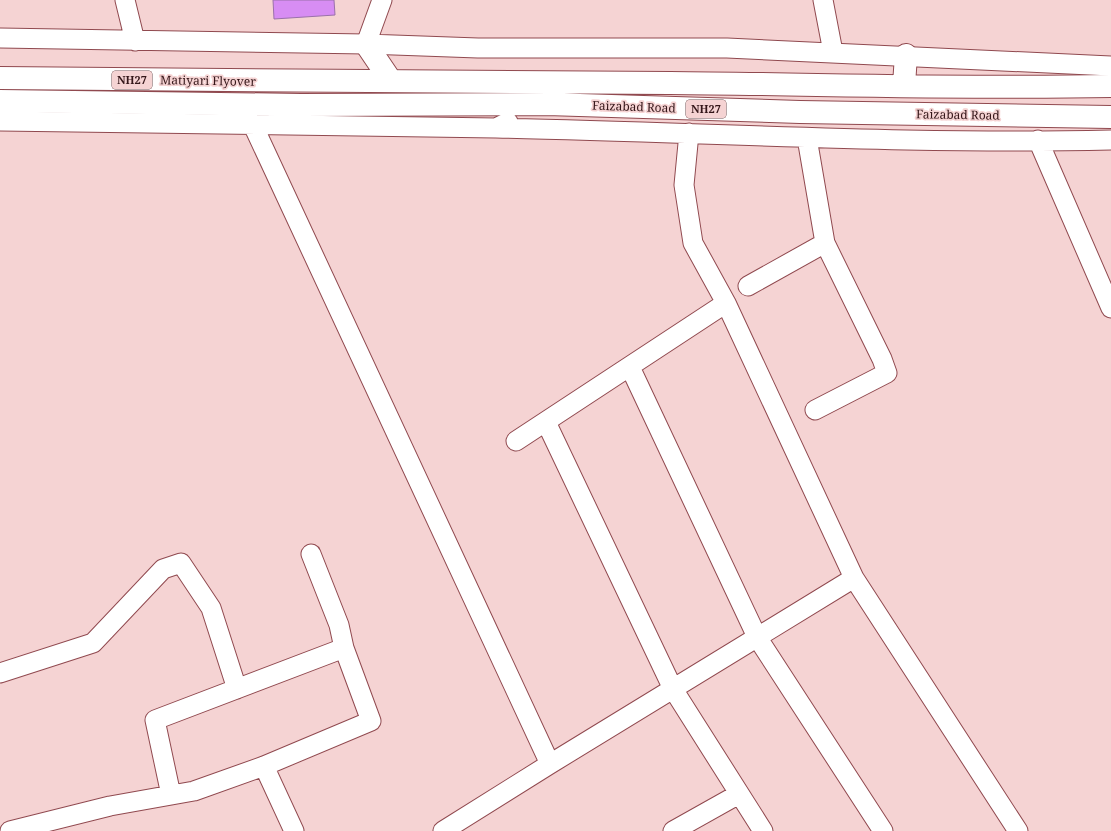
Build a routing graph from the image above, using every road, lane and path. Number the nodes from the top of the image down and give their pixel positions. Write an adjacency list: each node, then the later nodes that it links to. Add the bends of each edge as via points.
1 (125, 0): 5 (street)
2 (382, 0): 6 (street)
3 (823, 0): 7 (street)
4 (0, 38): 5 (street)
5 (135, 41): 6 (street)
6 (366, 44): 7 (street, via 478,48 727,48); 11 (highway)
7 (833, 52): 8 (street)
8 (906, 55): 9 (street); 12 (highway)
9 (1111, 66)
10 (0, 78): 11 (highway, Matiyari Flyover / NH27)
11 (392, 81): 12 (highway, Faizabad Road / NH27)
12 (904, 85): 13 (highway, Faizabad Road / NH27, via 1006,88)
13 (1111, 86)
14 (0, 101): 17 (highway, Matiyari Flyover / NH27)
15 (547, 104): 16 (highway, Faizabad Road / NH27); 18 (highway, Faizabad Road / NH27, via 800,112); 21 (street)
16 (301, 105): 17 (highway, Matiyari Flyover / NH27); 20 (highway)
17 (256, 114): 19 (street); 20 (street); 41 (street)
18 (1111, 117)
19 (0, 120)
20 (277, 123): 21 (street)
21 (496, 128): 22 (street)
22 (688, 133): 23 (street); 28 (street, via 684,186 693,243)
23 (807, 138): 24 (street); 26 (street)
24 (1038, 140): 25 (street); 29 (street)
25 (1111, 140)
26 (825, 243): 27 (street); 31 (street, via 887,374)
27 (748, 286)
28 (726, 303): 30 (street); 35 (street)
29 (1111, 308)
30 (630, 367): 32 (street); 36 (street)
31 (815, 410)
32 (546, 422): 33 (street); 40 (street)
33 (516, 441)
34 (311, 554): 37 (street, via 339,625)
35 (854, 578): 36 (street); 51 (street)
36 (757, 637): 40 (street); 50 (street)
37 (344, 648): 39 (street); 42 (street, via 371,721)
38 (0, 673): 39 (street, via 93,643 163,569 181,562 211,608)
39 (237, 689): 44 (street, via 156,720)
40 (672, 689): 41 (street); 43 (street)
41 (550, 764): 47 (street)
42 (264, 766): 44 (street, via 194,791); 46 (street)
43 (739, 794): 48 (street); 49 (street)
44 (171, 795): 45 (street, via 110,806)
45 (10, 831)
46 (294, 831)
47 (443, 831)
48 (673, 831)
49 (763, 831)
50 (883, 831)
51 (1018, 831)

